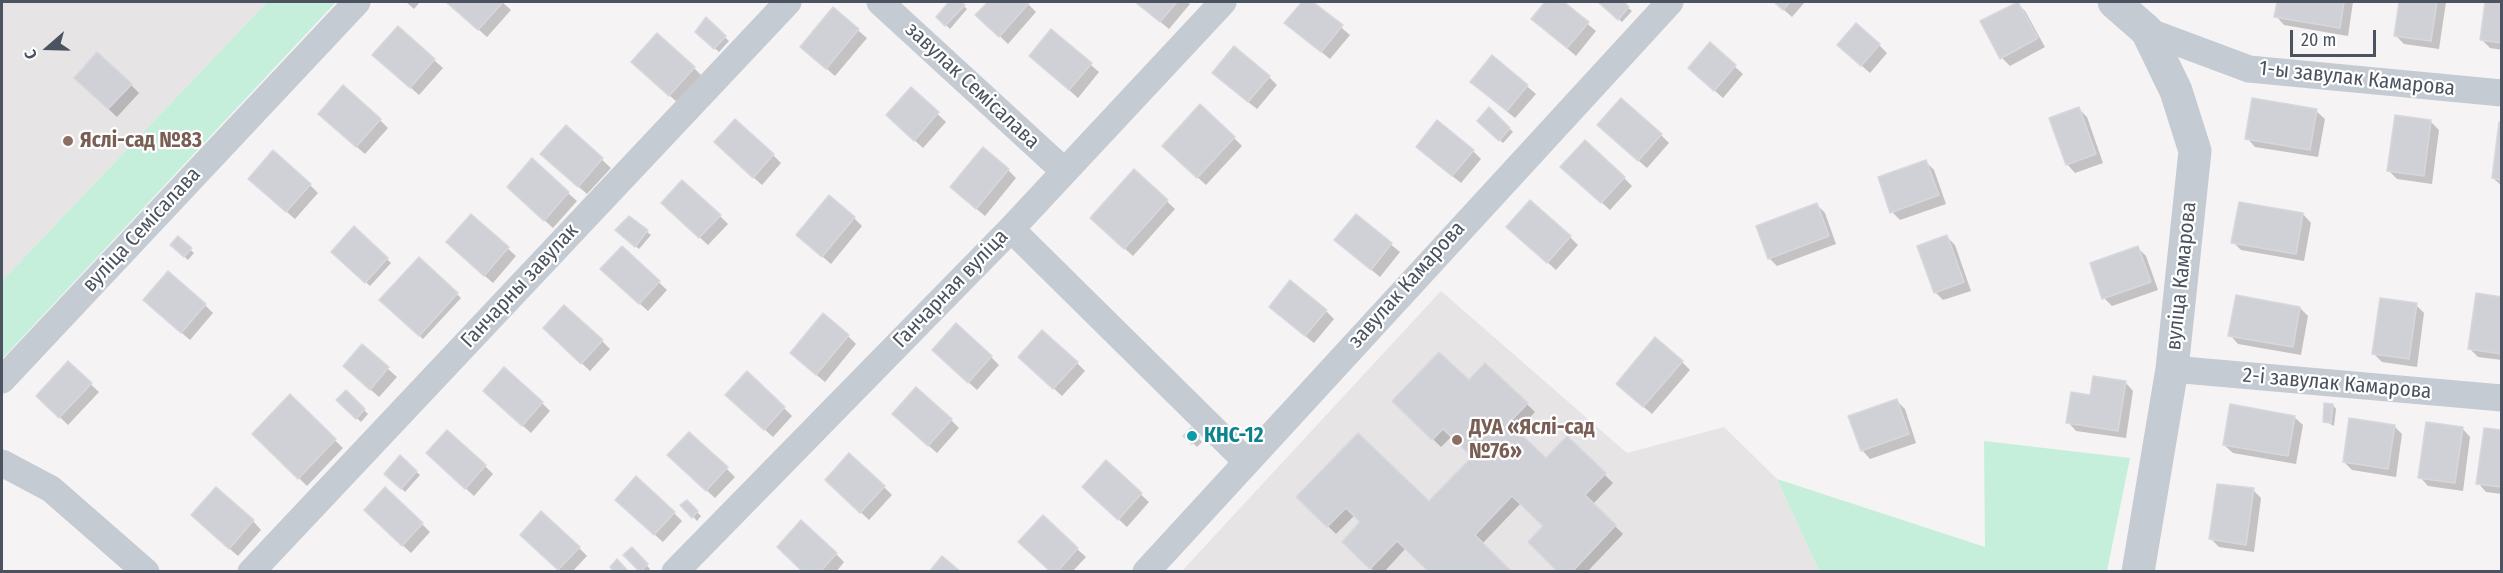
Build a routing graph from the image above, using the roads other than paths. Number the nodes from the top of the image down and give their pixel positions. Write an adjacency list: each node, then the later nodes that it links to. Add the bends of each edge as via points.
1 (357, 2): 12 (street, вуліца Семісалава)
2 (788, 2): 17 (street, Ганчарны завулак)
3 (880, 2): 9 (street, завулак Семісалава)
4 (1223, 2): 9 (street, Ганчарная вуліца)
5 (1670, 2): 14 (street, завулак Камарова)
6 (2114, 2): 7 (street, вуліца Камарова)
7 (2147, 31): 8 (street, 1-ы завулак Камарова, via 2249,69); 11 (street, вуліца Камарова, via 2176,91 2195,151)
8 (2502, 93)
9 (1063, 170): 10 (street, Ганчарная вуліца)
10 (1011, 229): 14 (street); 18 (street, Ганчарная вуліца)
11 (2172, 369): 13 (street, 2-і завулак Камарова); 20 (street, вуліца Камарова)
12 (2, 380)
13 (2502, 398)
14 (1246, 461): 19 (street, завулак Камарова)
15 (2, 463): 16 (street, via 51,489)
16 (146, 572)
17 (251, 572)
18 (675, 572)
19 (1146, 572)
20 (2138, 572)

